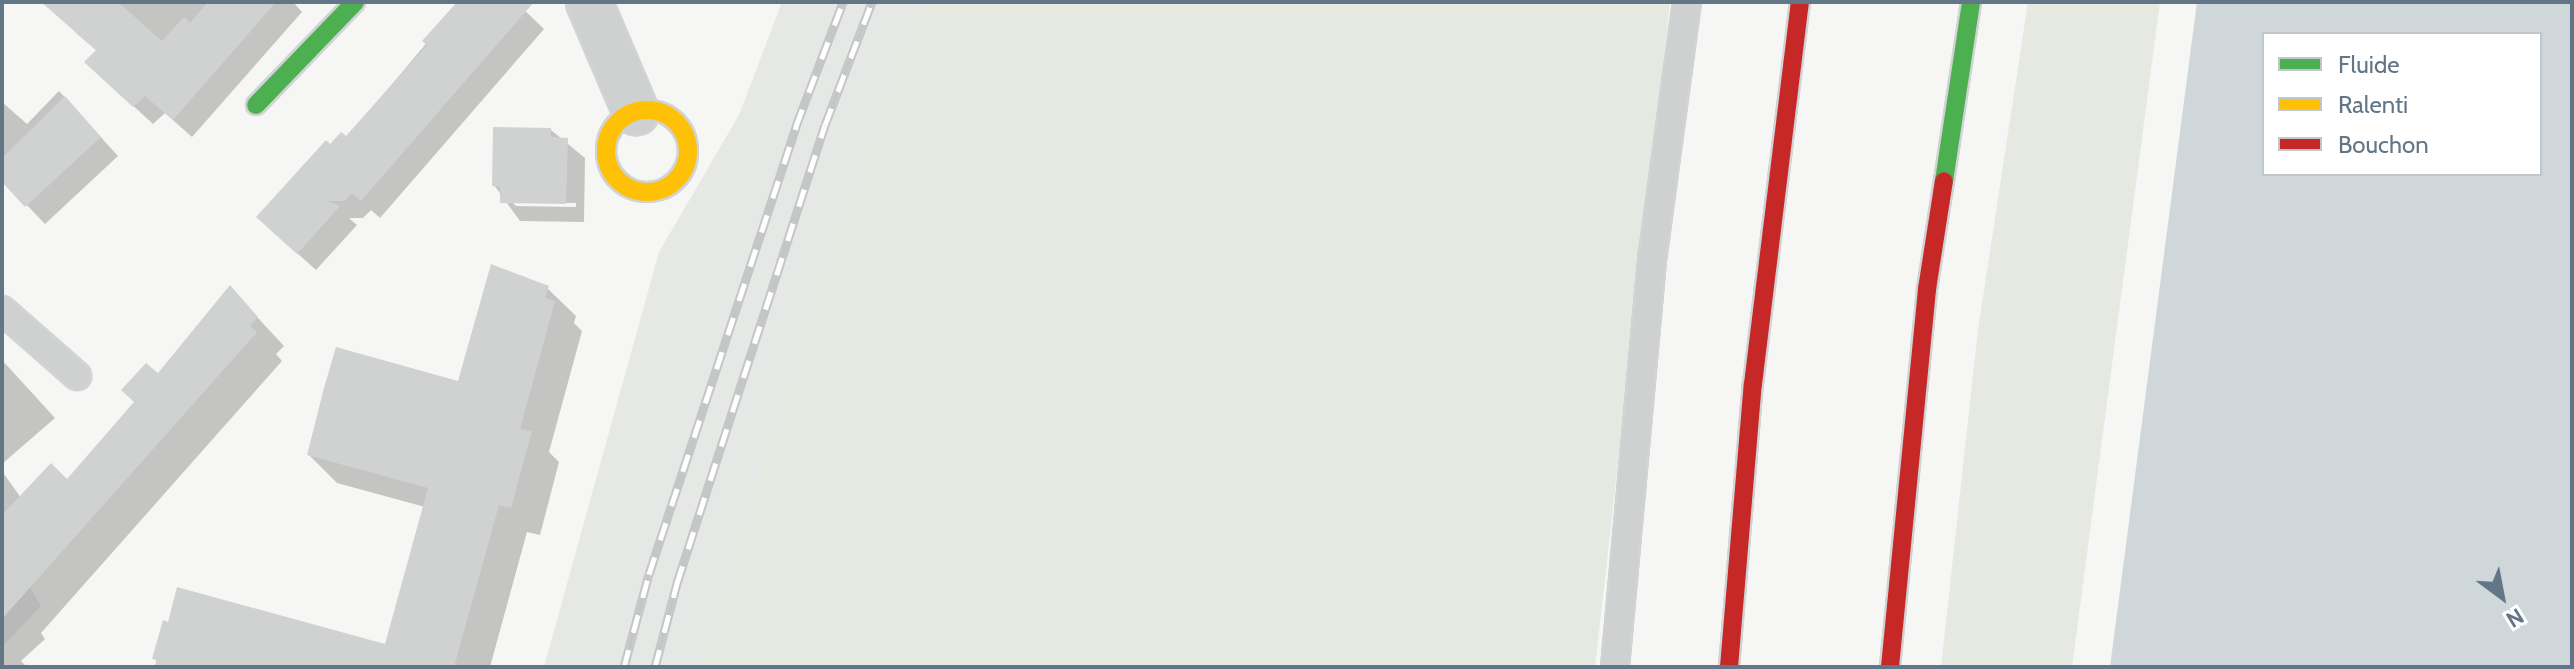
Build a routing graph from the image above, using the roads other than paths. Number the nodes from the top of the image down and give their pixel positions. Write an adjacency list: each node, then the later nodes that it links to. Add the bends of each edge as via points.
1 (355, 2): 6 (main road)
2 (589, 2): 7 (street)
3 (1687, 2): 10 (lane, via 1653,253)
4 (1800, 2): 11 (main road, via 1753,384)
5 (1971, 2): 12 (main road, via 1927,289)
6 (256, 105)
7 (636, 112): 7 (main road, via 614,126 606,151 609,164 614,175 635,190 662,189 682,172 687,160 685,135 667,115)
8 (2, 310): 9 (lane)
9 (77, 376)
10 (1615, 667)
11 (1729, 667)
12 (1890, 667)

